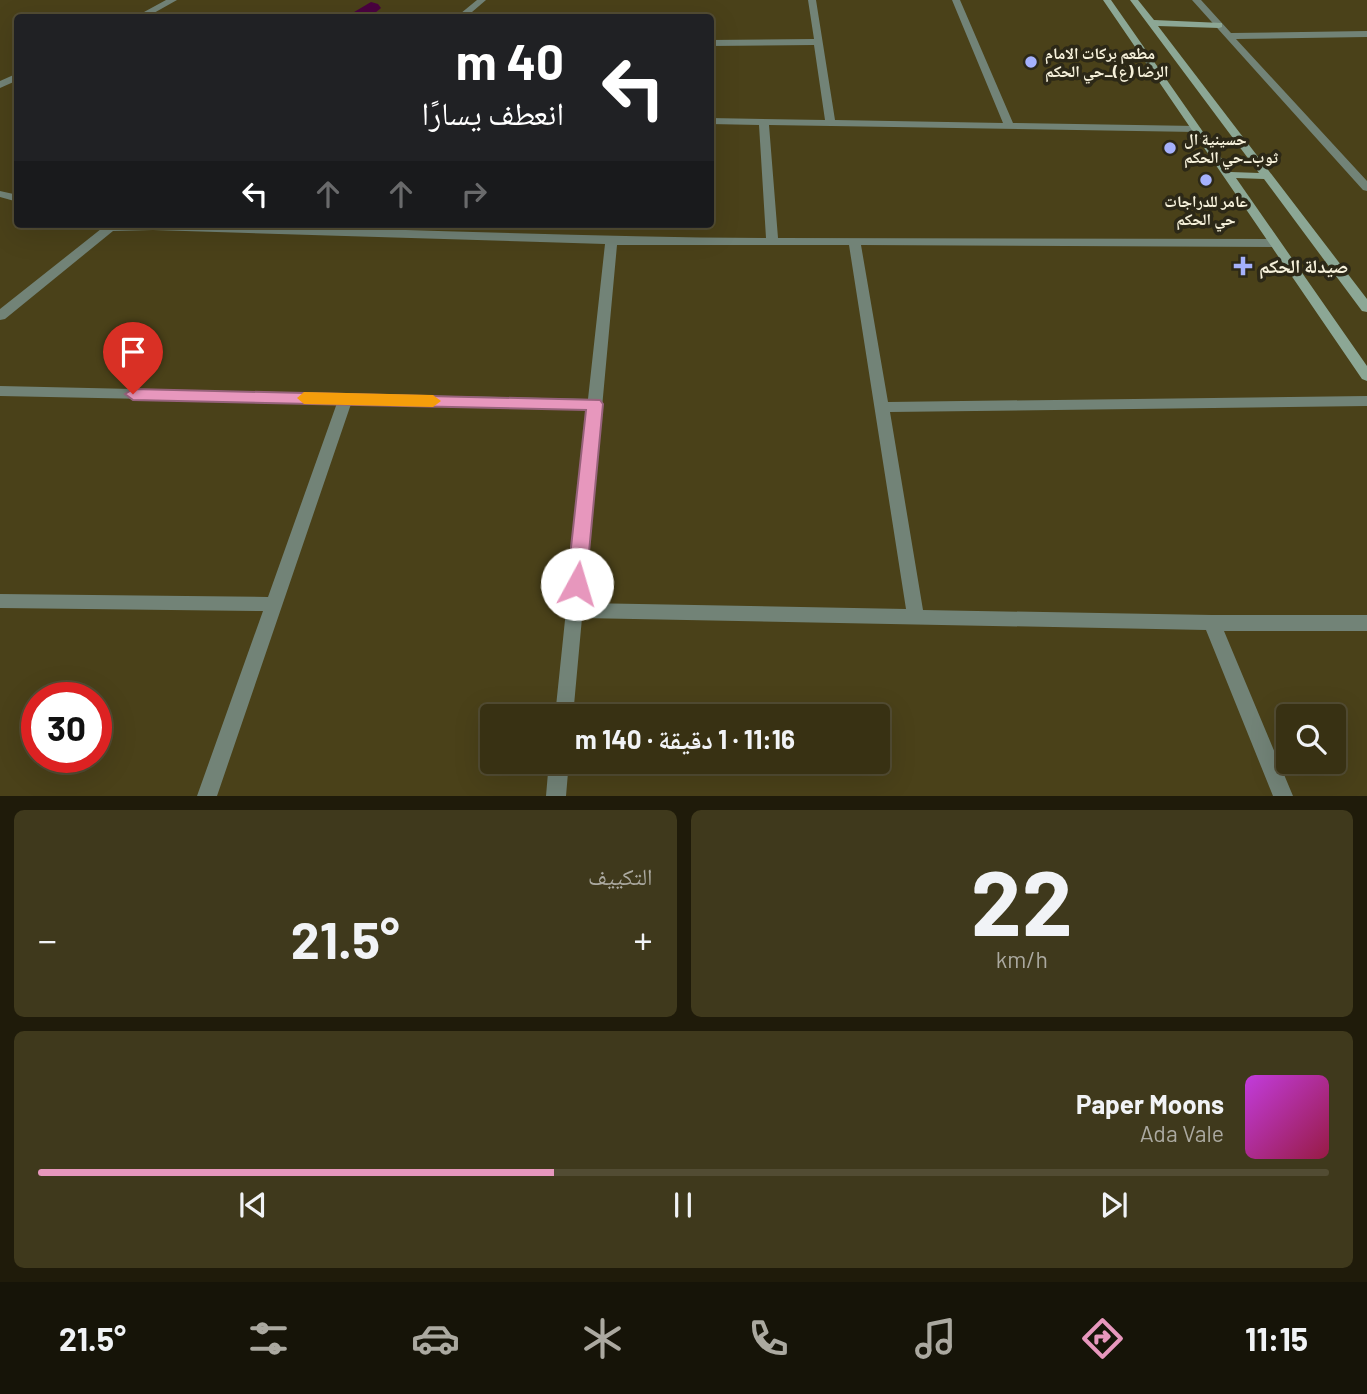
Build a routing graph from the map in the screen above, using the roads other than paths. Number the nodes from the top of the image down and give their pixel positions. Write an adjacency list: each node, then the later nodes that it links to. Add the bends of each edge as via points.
1 (173, 0): 8 (street)
2 (482, 0): 9 (street)
3 (812, 0): 14 (street)
4 (956, 0): 20 (street)
5 (1107, 0): 21 (street)
6 (1134, 0): 10 (street)
7 (1196, 0): 11 (street)
8 (145, 14)
9 (464, 14)
10 (1151, 23): 11 (street); 23 (street)
11 (1219, 24): 13 (street)
12 (1362, 35): 13 (street); 16 (street)
13 (1230, 36): 24 (street)
14 (818, 42): 15 (street); 19 (street)
15 (714, 43)
16 (1367, 43)
17 (714, 121): 18 (street)
18 (764, 122): 19 (street); 28 (street)
19 (831, 124): 20 (street)
20 (1010, 127): 21 (street)
21 (1196, 129): 22 (street)
22 (1228, 175): 23 (street); 30 (street)
23 (1265, 176): 31 (street)
24 (1367, 188)
25 (110, 228): 32 (street)
26 (216, 228): 27 (street)
27 (611, 241): 28 (street); 37 (street)
28 (772, 242): 29 (street)
29 (855, 243): 30 (street); 38 (street)
30 (1275, 243): 33 (street)
31 (1367, 309)
32 (0, 316)
33 (1367, 376)
34 (0, 391): 35 (street)
35 (346, 399): 37 (street); 40 (street)
36 (1367, 401): 38 (street)
37 (595, 404): 41 (street)
38 (882, 407): 42 (street)
39 (0, 601): 40 (street)
40 (274, 604): 47 (street)
41 (574, 610): 42 (street); 45 (street)
42 (916, 617): 43 (street)
43 (1212, 623): 44 (street); 49 (street)
44 (1367, 623)
45 (565, 704)
46 (558, 774): 48 (street)
47 (207, 796)
48 (555, 796)
49 (1283, 796)

